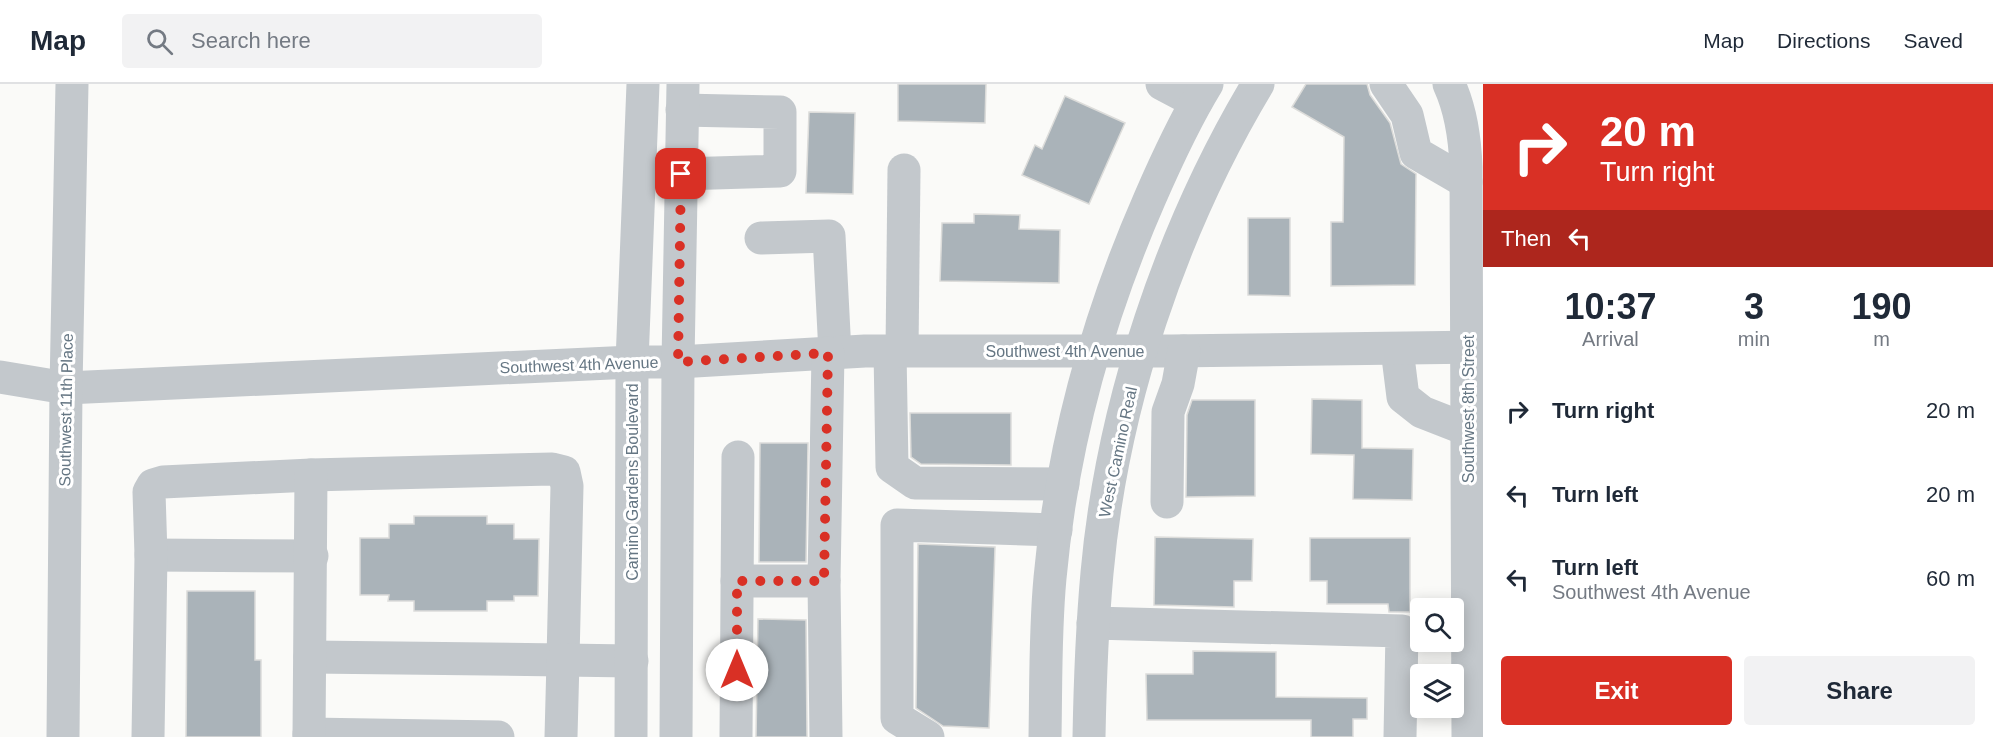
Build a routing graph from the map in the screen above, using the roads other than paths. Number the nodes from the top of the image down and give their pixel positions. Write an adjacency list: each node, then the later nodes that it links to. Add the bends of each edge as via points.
1 (72, 84): 24 (street, Southwest 11th Place)
2 (643, 84): 9 (street, Camino Gardens Boulevard)
3 (1162, 84): 7 (street)
4 (1258, 84): 18 (street, West Camino Real, via 1193,212)
5 (1386, 84): 12 (street, via 1407,115 1416,153)
6 (1449, 84): 12 (street, Southwest 8th Street, via 1460,114)
7 (1202, 93): 17 (street, via 1136,229)
8 (682, 112): 9 (street); 11 (street); 11 (street, via 780,112 780,171)
9 (640, 140): 21 (street, Camino Gardens Boulevard)
10 (904, 170): 16 (street)
11 (681, 174): 22 (street)
12 (1473, 202): 14 (street, Southwest 8th Street)
13 (761, 238): 20 (street, via 829,236)
14 (1475, 347): 15 (street, Southwest 4th Avenue); 25 (street, Southwest 8th Street)
15 (1396, 349): 19 (street, Southwest 4th Avenue); 25 (street, via 1403,397 1422,412)
16 (896, 351): 17 (street, Southwest 4th Avenue); 20 (street, Southwest 4th Avenue); 28 (street, via 892,467 915,483)
17 (1094, 351): 18 (street, Southwest 4th Avenue); 28 (street, via 1075,419)
18 (1142, 351): 19 (street, Southwest 4th Avenue); 36 (street, West Camino Real, via 1106,499)
19 (1184, 351): 29 (street, via 1168,412)
20 (832, 353): 22 (street, Southwest 4th Avenue); 35 (street)
21 (632, 362): 22 (street, Southwest 4th Avenue); 24 (street, Southwest 4th Avenue); 39 (street, Camino Gardens Boulevard)
22 (678, 362): 46 (street)
23 (0, 377): 24 (street, Southwest 4th Avenue)
24 (66, 388): 41 (street, Southwest 11th Place)
25 (1468, 430): 30 (street, Southwest 8th Street)
26 (738, 457): 34 (street)
27 (311, 475): 32 (street, via 153,485 149,492); 33 (street); 38 (street, via 564,472 567,486)
28 (1063, 484): 31 (street)
29 (1167, 502)
30 (1475, 524): 53 (street, Southwest 8th Street)
31 (1056, 530): 49 (street, via 897,525 897,718); 50 (street, via 1050,578)
32 (151, 555): 33 (street); 42 (street)
33 (312, 556): 37 (street)
34 (737, 581): 35 (street); 47 (street)
35 (824, 581): 48 (street)
36 (1093, 623): 51 (street, West Camino Real); 52 (street, via 1402,631)
37 (310, 657): 38 (street); 40 (street)
38 (563, 660): 39 (street); 44 (street)
39 (632, 662): 45 (street, Camino Gardens Boulevard)
40 (309, 736): 43 (street)
41 (63, 737)
42 (148, 737)
43 (498, 737)
44 (561, 737)
45 (631, 737)
46 (676, 737)
47 (736, 737)
48 (826, 737)
49 (928, 737)
50 (1045, 737)
51 (1089, 737)
52 (1400, 737)
53 (1468, 737)

